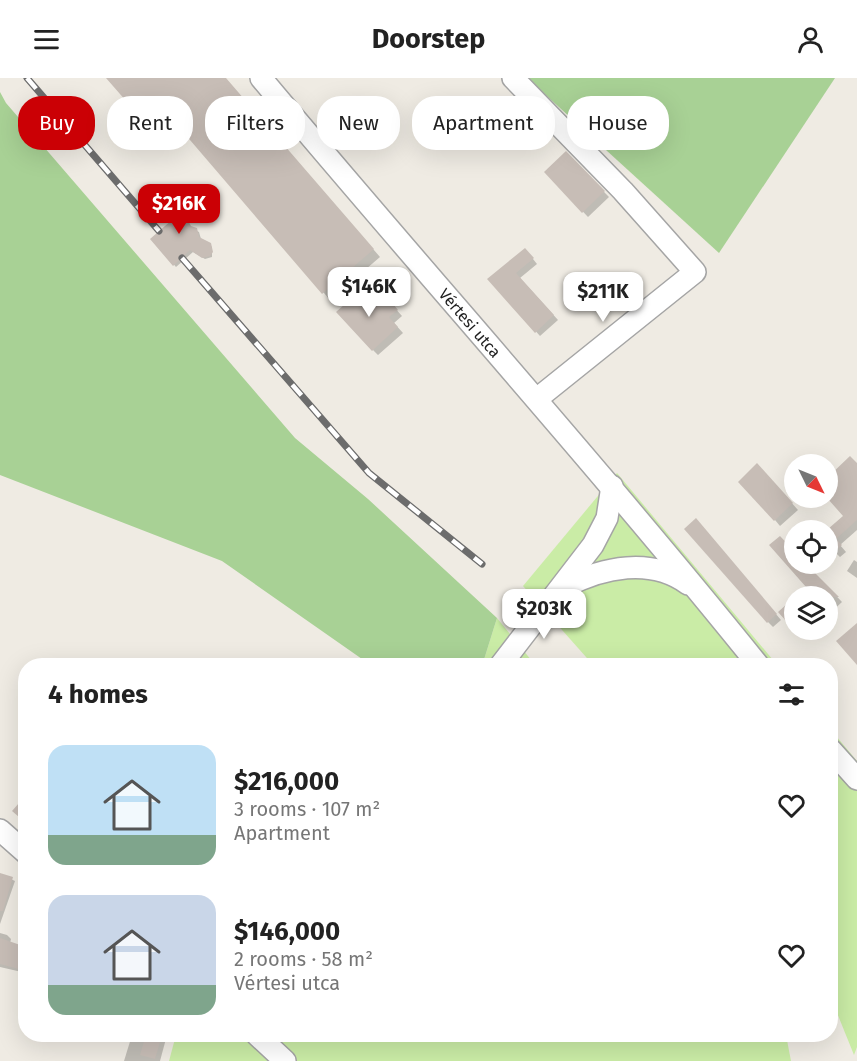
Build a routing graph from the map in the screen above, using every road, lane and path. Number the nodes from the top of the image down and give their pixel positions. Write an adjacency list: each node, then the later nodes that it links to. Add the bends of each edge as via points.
1 (261, 78): 3 (street, Vértesi utca, via 397,241)
2 (513, 78): 3 (street, via 695,272)
3 (538, 399): 4 (street, Vértesi utca)
4 (612, 486): 5 (street, via 607,518 593,545); 6 (street, Vértesi utca)
5 (558, 592): 6 (street, via 588,575 630,567 658,569 677,576); 7 (street)
6 (701, 594): 8 (street, Vértesi utca)
7 (506, 658)
8 (753, 658)
9 (838, 758): 10 (street)
10 (857, 780)
11 (0, 830): 12 (street)
12 (18, 846)

